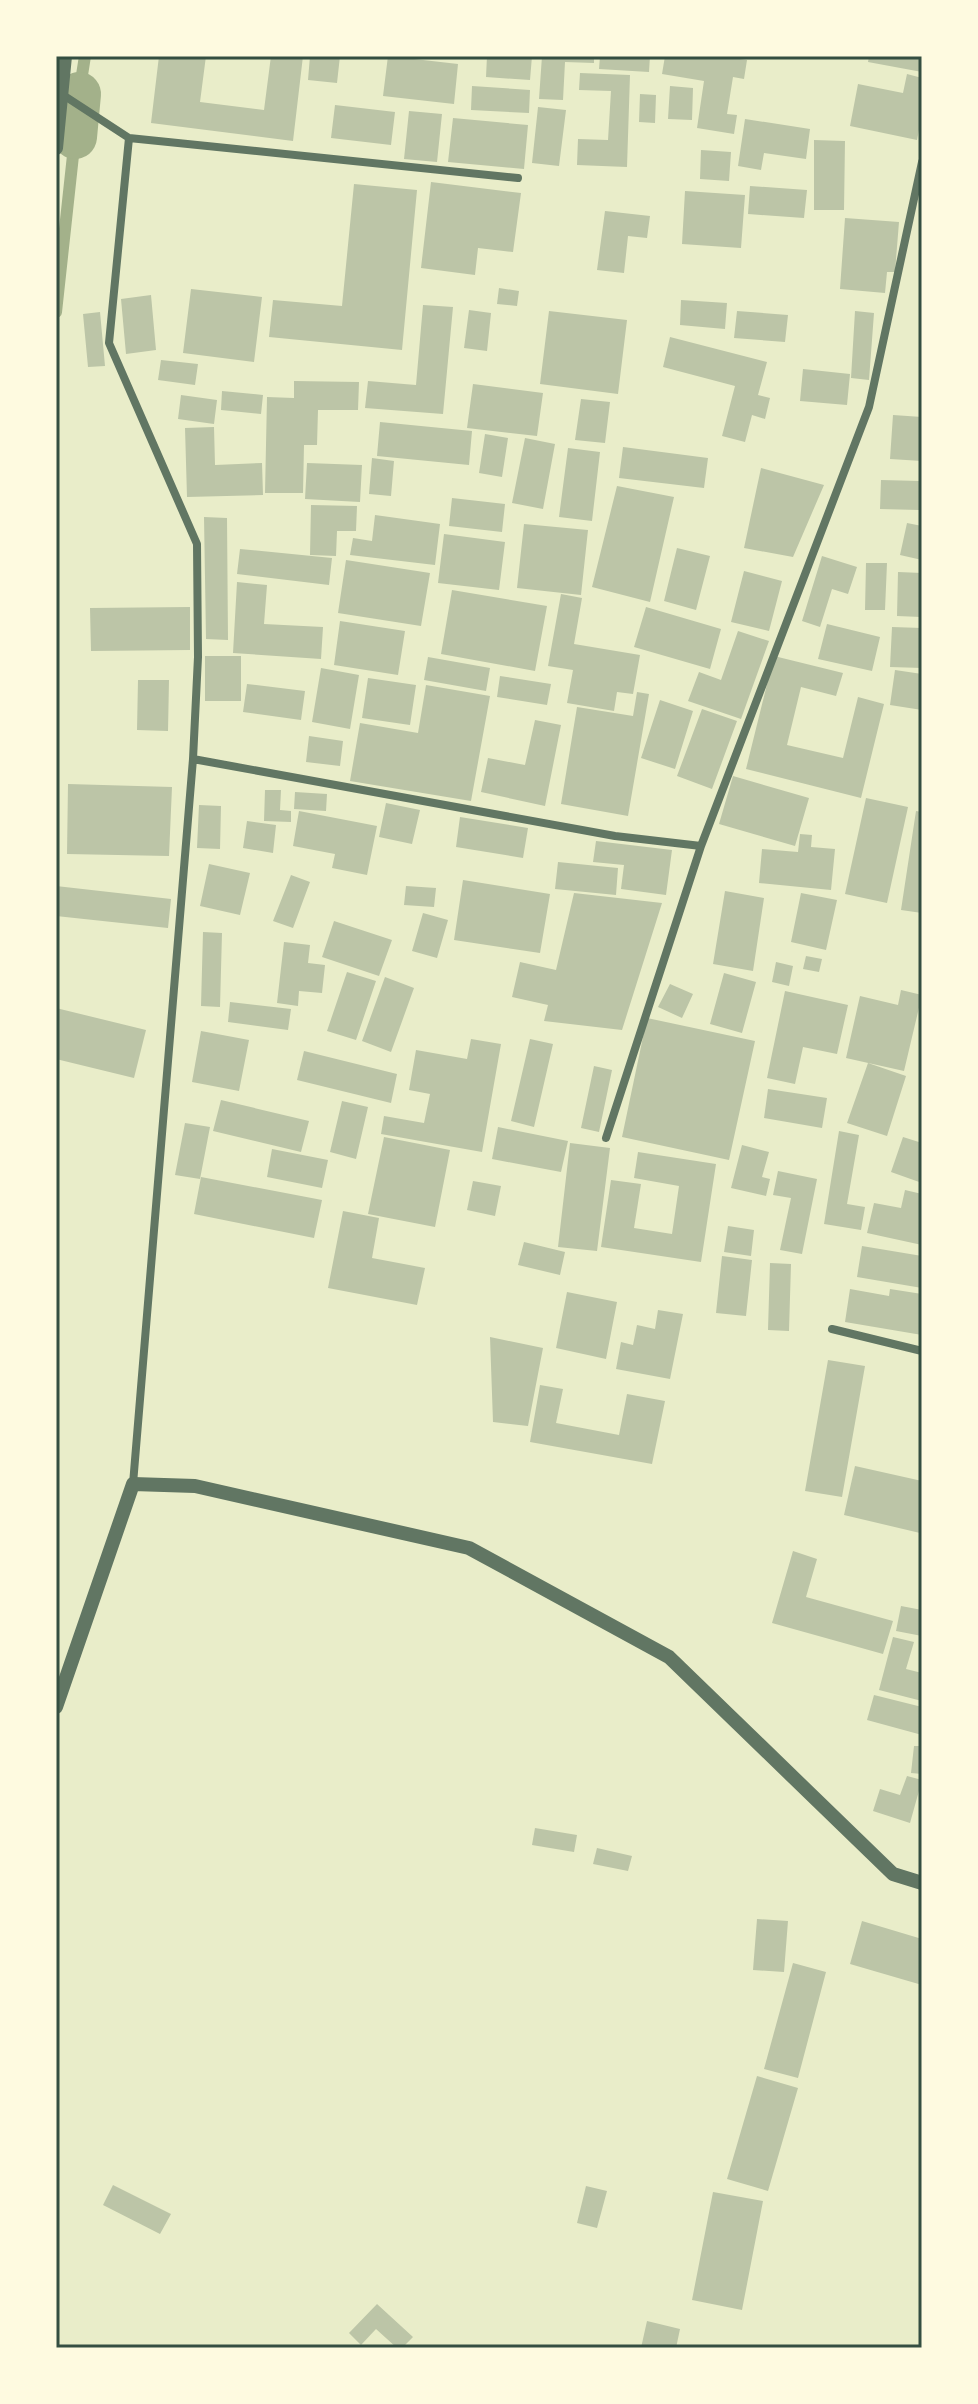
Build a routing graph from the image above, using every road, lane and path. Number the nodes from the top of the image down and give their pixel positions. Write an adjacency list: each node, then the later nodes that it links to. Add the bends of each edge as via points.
1 (65, 56): 2 (street)
2 (60, 92): 3 (street); 4 (street)
3 (129, 138): 6 (street); 7 (street, via 109,343 197,544)
4 (56, 148)
5 (922, 162): 8 (street, via 869,407)
6 (518, 178)
7 (193, 759): 8 (street, via 615,836); 12 (street)
8 (701, 846): 9 (street)
9 (606, 1138)
10 (832, 1329): 11 (street)
11 (922, 1351)
12 (133, 1484): 13 (street); 14 (street, via 195,1486 469,1548 669,1657 893,1874)
13 (56, 1707)
14 (922, 1883)

